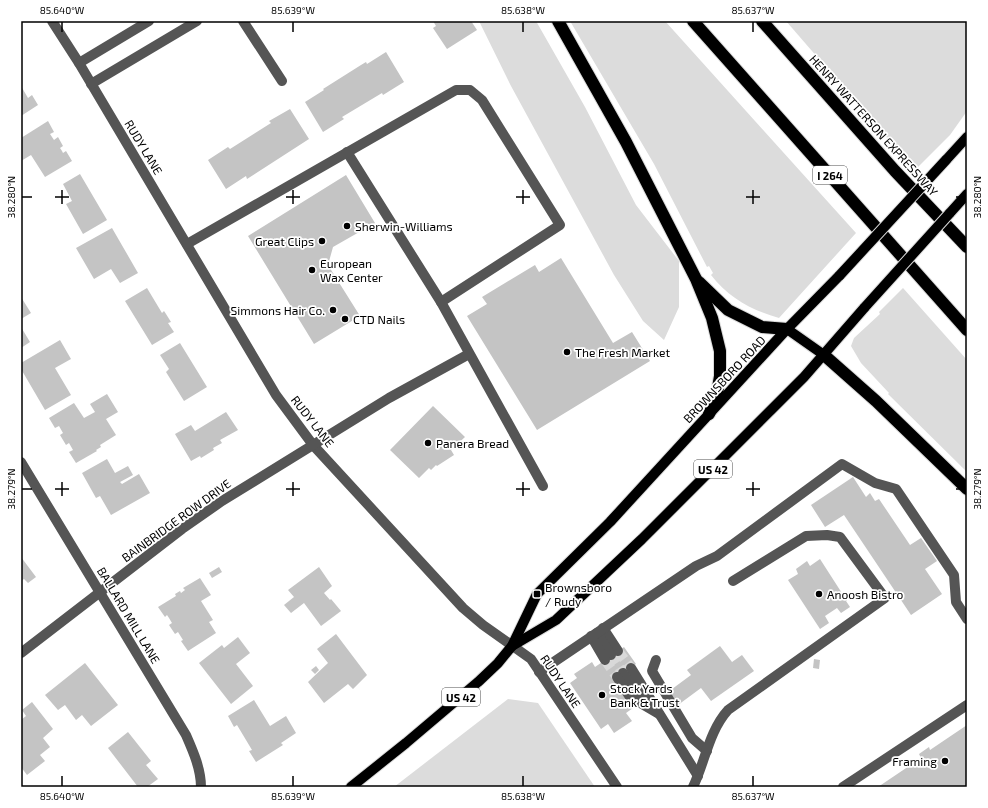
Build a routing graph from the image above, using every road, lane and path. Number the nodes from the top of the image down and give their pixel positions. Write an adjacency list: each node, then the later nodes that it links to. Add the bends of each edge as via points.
1 (52, 21): 8 (street, RUDY LANE)
2 (149, 21): 8 (street)
3 (197, 21): 10 (street)
4 (243, 21): 9 (street)
5 (558, 21): 16 (highway, via 626,142)
6 (693, 21): 19 (highway, I 264)
7 (762, 21): 15 (highway, HENRY WATTERSON EXPRESSWAY, via 895,171)
8 (79, 63): 10 (street, RUDY LANE)
9 (282, 80)
10 (91, 84): 14 (street, RUDY LANE)
11 (967, 137): 18 (main road, BROWNSBORO ROAD / US 42, bridge)
12 (347, 152): 14 (street); 17 (street); 17 (street, via 456,90 470,90 482,100 560,225)
13 (967, 194): 21 (main road, BROWNSBORO ROAD / US 42, bridge)
14 (187, 244): 23 (street, RUDY LANE, via 276,395)
15 (967, 247)
16 (696, 279): 18 (highway, via 728,310 762,327); 22 (highway, via 712,318 720,351 720,376 716,399)
17 (441, 302): 20 (street)
18 (787, 329): 21 (main road); 22 (main road, BROWNSBORO ROAD / US 42)
19 (967, 330)
20 (469, 354): 23 (street, BAINBRIDGE ROW DRIVE, via 389,398); 25 (street)
21 (824, 355): 26 (highway); 31 (main road, BROWNSBORO ROAD / US 42, via 686,495 556,620)
22 (709, 414): 31 (main road, BROWNSBORO ROAD / US 42, via 610,522 537,594)
23 (313, 445): 28 (street, BAINBRIDGE ROW DRIVE, via 222,501); 31 (street, RUDY LANE, via 463,608)
24 (21, 462): 28 (street, BALLARD MILL LANE)
25 (543, 486)
26 (967, 489)
27 (733, 581): 37 (street, via 806,536 827,534 840,537 885,598 728,710 721,718)
28 (100, 592): 32 (street, BAINBRIDGE ROW DRIVE); 39 (street, BALLARD MILL LANE, via 186,735 196,760)
29 (967, 619): 30 (street, via 956,602 954,574 896,489 875,483 842,464 717,556 696,566)
30 (597, 632): 30 (street, via 611,655); 34 (street)
31 (512, 646): 34 (street, RUDY LANE, via 531,659); 40 (main road, BROWNSBORO ROAD / US 42, via 478,682)
32 (21, 653)
33 (656, 660): 37 (street, via 652,671 692,738)
34 (539, 672): 41 (street, RUDY LANE)
35 (624, 673): 38 (street, via 636,693 660,715)
36 (967, 705): 43 (street)
37 (707, 751): 38 (street)
38 (698, 776): 42 (street)
39 (201, 787)
40 (351, 787)
41 (617, 787)
42 (693, 787)
43 (843, 787)

